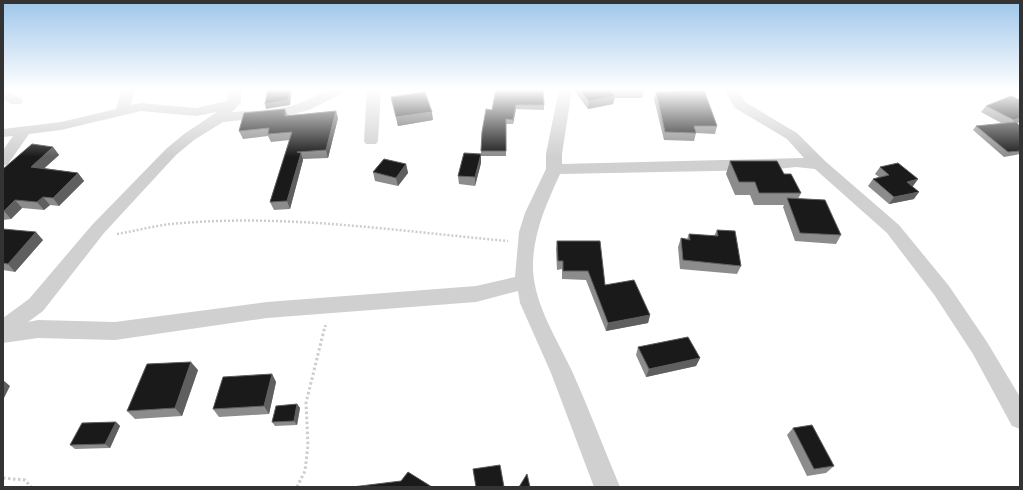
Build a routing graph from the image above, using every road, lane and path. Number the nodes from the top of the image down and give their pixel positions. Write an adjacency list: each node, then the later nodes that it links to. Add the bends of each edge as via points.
1 (115, 112): 8 (street, via 61,126)
2 (223, 112): 7 (street)
3 (281, 112): 7 (street)
4 (374, 112): 10 (street)
5 (561, 112): 13 (street)
6 (750, 112): 12 (street, via 792,136)
7 (219, 118): 14 (street, via 179,144)
8 (23, 132): 9 (street); 11 (street)
9 (3, 133)
10 (371, 140)
11 (3, 161)
12 (819, 164): 13 (street, via 796,162 768,165); 20 (street, via 879,215 920,263 980,348)
13 (554, 169): 15 (street, via 534,213)
14 (90, 239): 15 (path, via 169,224 209,221 290,221); 18 (street, via 36,305)
15 (526, 243): 16 (street)
16 (525, 282): 17 (street, via 476,294); 24 (street, via 530,303 562,373)
17 (334, 306): 19 (street, via 267,310 115,331 38,329); 23 (path, via 320,343 306,403 308,445 305,471)
18 (3, 329)
19 (3, 334)
20 (1020, 418)
21 (3, 478): 22 (path, via 25,480)
22 (30, 487)
23 (297, 487)
24 (607, 487)

